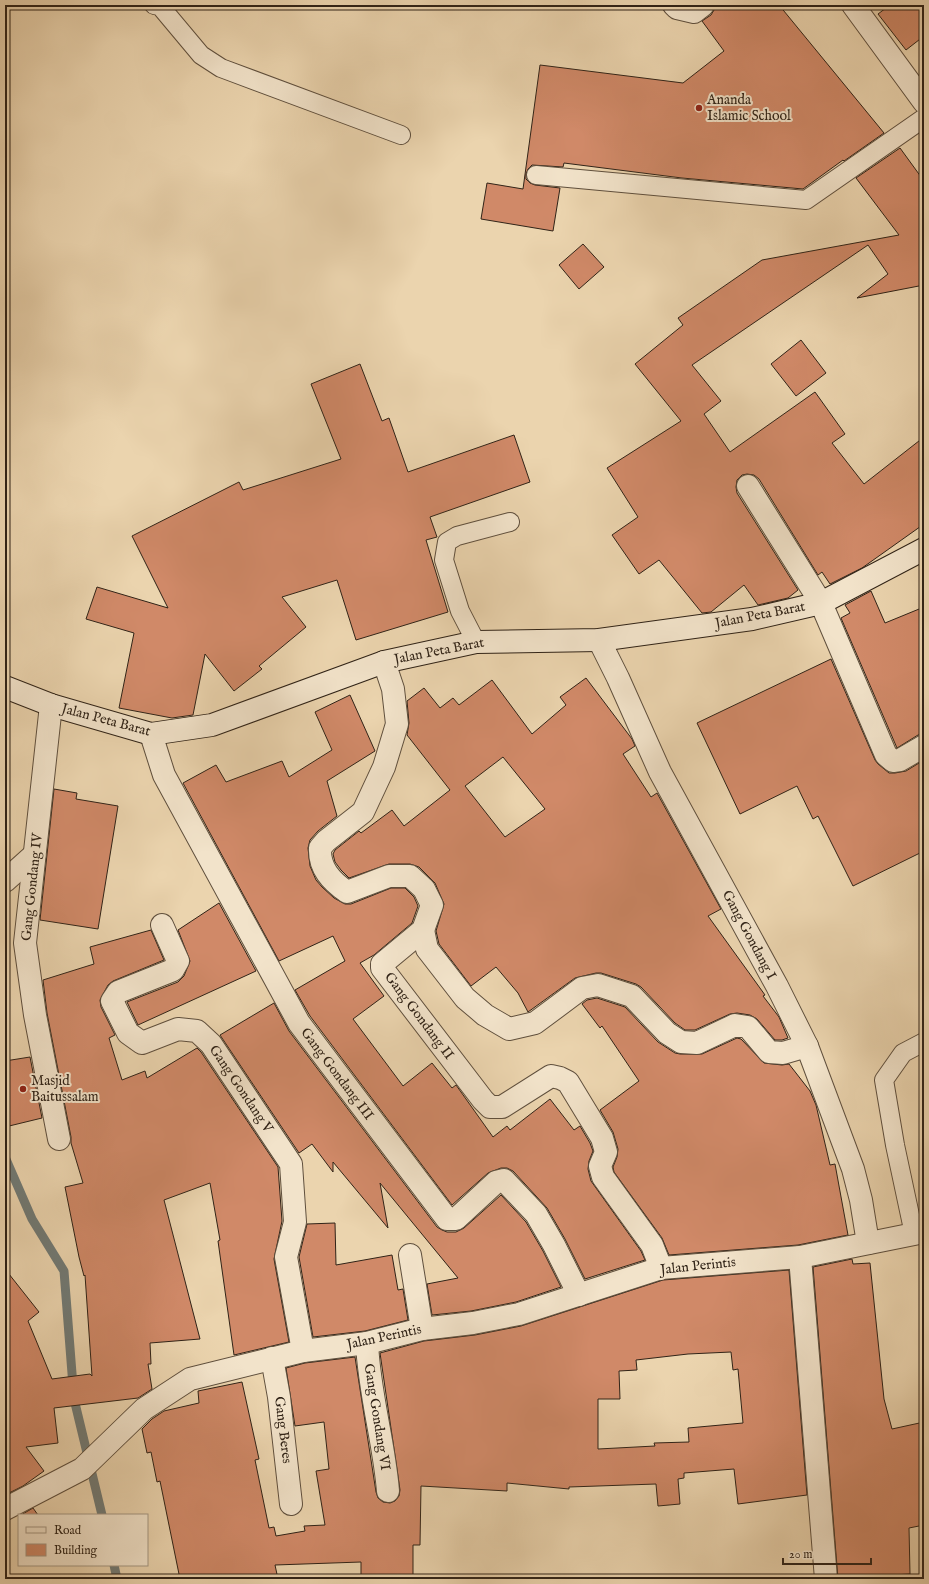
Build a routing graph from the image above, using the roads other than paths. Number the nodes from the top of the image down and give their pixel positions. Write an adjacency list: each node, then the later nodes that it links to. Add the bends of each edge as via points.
1 (158, 5): 7 (lane, via 201,56 221,68)
2 (674, 5): 3 (street, via 694,12)
3 (703, 5)
4 (853, 5): 5 (street)
5 (924, 102)
6 (924, 118): 8 (lane, via 806,200)
7 (401, 135)
8 (536, 175)
9 (748, 486): 12 (street)
10 (510, 522): 14 (lane, via 457,536 447,542 444,560 460,612)
11 (924, 549): 12 (street, Jalan Peta Barat)
12 (821, 603): 13 (street, Jalan Peta Barat, via 752,619); 19 (street, via 886,755 893,761 900,760)
13 (599, 640): 14 (street, Jalan Peta Barat); 25 (street, Gang Gondang I, via 660,772)
14 (476, 642): 15 (street, Jalan Peta Barat)
15 (384, 662): 18 (street, Jalan Peta Barat, via 212,724); 23 (street, via 393,689 397,724 384,767 363,812 320,848 320,860 333,882 347,892 389,876 410,876 424,890 432,905)
16 (5, 687): 17 (street, Jalan Peta Barat)
17 (51, 705): 18 (street, Jalan Peta Barat); 20 (street, Gang Gondang IV)
18 (151, 734): 32 (street, Gang Gondang III, via 164,775 298,1023 447,1219 456,1219 496,1182 504,1180 536,1214)
19 (924, 746)
20 (34, 855): 21 (street); 26 (street, Gang Gondang IV, via 25,943 35,1016)
21 (5, 882)
22 (162, 925): 35 (street, Gang Gondang V, via 178,961 173,970 118,992 112,1001 128,1033 142,1042 178,1029 197,1031 211,1044 291,1164 296,1222 286,1257)
23 (423, 930): 25 (street, via 427,948 465,998 485,1015 509,1029 535,1023 582,988 598,985 632,996 667,1033 680,1042 697,1043 735,1025 748,1027 769,1052 783,1053); 31 (street, Gang Gondang II, via 382,964 382,968 490,1106 502,1107 551,1076 568,1082 602,1138 606,1152 600,1166 602,1177 652,1244)
24 (924, 1042): 27 (lane, via 903,1053 884,1080 895,1145)
25 (808, 1046): 28 (street, Gang Gondang I, via 853,1169)
26 (59, 1139)
27 (919, 1233): 28 (street, Jalan Perintis)
28 (868, 1243): 30 (street, Jalan Perintis)
29 (410, 1255): 33 (street)
30 (800, 1257): 31 (street, Jalan Perintis); 40 (street)
31 (661, 1268): 32 (street, Jalan Perintis)
32 (579, 1295): 33 (street, Jalan Perintis, via 519,1314)
33 (422, 1329): 34 (street, Jalan Perintis)
34 (366, 1343): 35 (street, Jalan Perintis); 37 (street, Gang Gondang VI, via 368,1368 386,1463)
35 (303, 1351): 36 (street, Jalan Perintis)
36 (272, 1358): 38 (street, Gang Beres); 39 (street, Jalan Perintis, via 190,1379 144,1409 82,1469)
37 (388, 1491)
38 (291, 1504)
39 (5, 1509)
40 (826, 1579)

